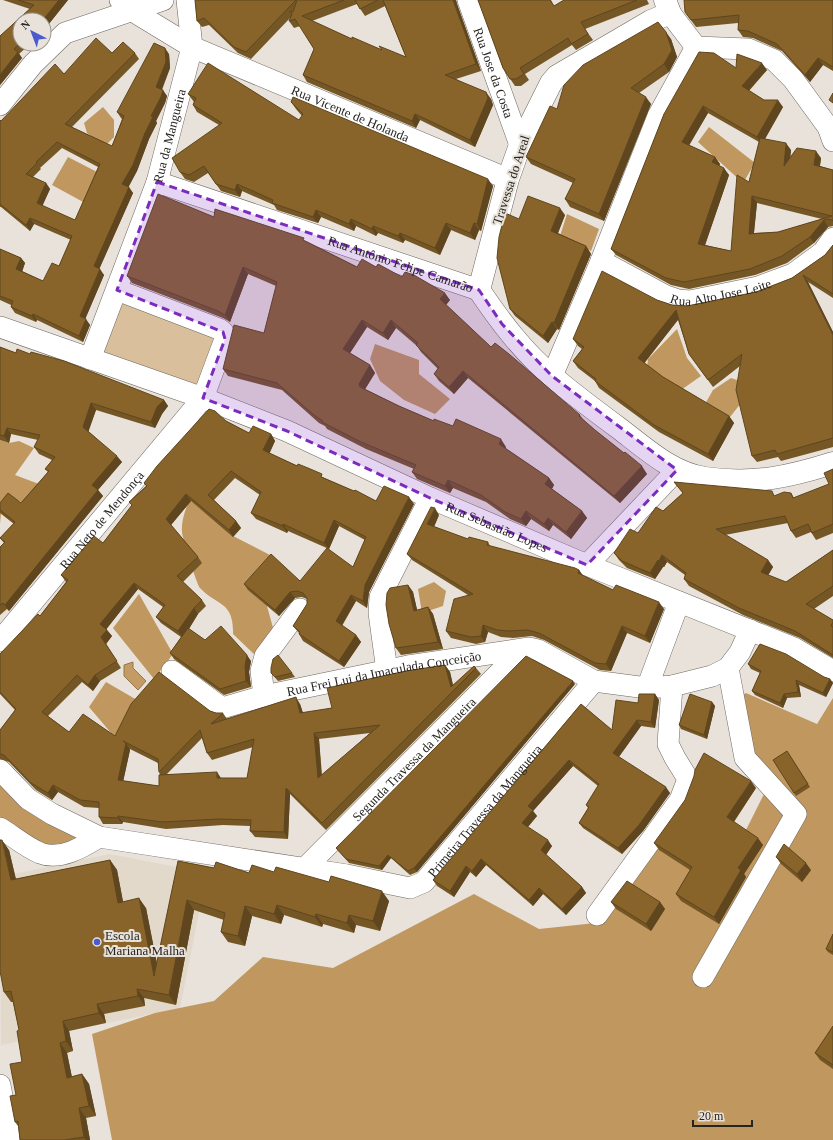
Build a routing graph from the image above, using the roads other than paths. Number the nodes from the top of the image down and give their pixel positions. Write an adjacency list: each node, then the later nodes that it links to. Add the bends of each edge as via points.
1 (163, 0): 4 (street)
2 (187, 0): 6 (street)
3 (468, 0): 10 (street, Rua Jose da Costa)
4 (126, 5): 6 (street); 8 (street, via 65,34 33,64)
5 (668, 7): 7 (street); 10 (main road, Travessa do Areal, via 651,21 557,76 543,97)
6 (192, 47): 11 (street, Rua Vicente de Holanda); 12 (street, Rua da Mangueira)
7 (696, 47): 9 (street, via 748,49 774,60 792,79 828,127); 14 (street, via 658,116)
8 (0, 105)
9 (833, 141)
10 (520, 145): 11 (main road, Travessa do Areal)
11 (508, 179): 16 (main road, Travessa do Areal)
12 (157, 182): 15 (street, Rua da Mangueira); 16 (street, Rua Antônio Felipe Camarão)
13 (833, 238): 14 (street, Rua Alto Jose Leite, via 823,252 793,274 758,287 690,301 666,296)
14 (601, 261): 19 (street)
15 (117, 290): 18 (street, Rua da Mangueira); 20 (street, via 223,332 225,339)
16 (479, 290): 19 (main road, Rua Antônio Felipe Camarão, via 502,324)
17 (0, 327): 18 (street)
18 (90, 359): 20 (street)
19 (552, 376): 22 (main road, Rua Antônio Felipe Camarão, via 651,453)
20 (203, 398): 23 (street, Rua Sebastião Lopes, via 287,431); 28 (street, Rua Neto de Mendonça)
21 (833, 463): 22 (main road, Rua Antônio Felipe Camarão, via 784,477 755,482 704,478)
22 (677, 470): 24 (street)
23 (430, 498): 24 (street, Rua Sebastião Lopes); 32 (street, via 380,597 379,613)
24 (587, 565): 25 (street, Rua Sebastião Lopes)
25 (679, 602): 27 (street, Rua Sebastião Lopes); 36 (street)
26 (300, 610): 37 (street, via 265,656 261,672)
27 (750, 630): 30 (street, via 740,652); 33 (street, Rua Sebastião Lopes, via 794,648)
28 (0, 641)
29 (522, 650): 32 (street, Rua Frei Lui da Imaculada Conceição); 34 (street, Rua Frei Lui da Imaculada Conceição, via 538,650); 41 (street, Segunda Travessa da Mangueira)
30 (728, 668): 35 (street, via 712,676); 43 (street, via 745,758 796,814)
31 (172, 671): 37 (street, Rua Frei Lui da Imaculada Conceição, via 222,708)
32 (387, 671): 37 (street, Rua Frei Lui da Imaculada Conceição)
33 (833, 671)
34 (594, 681): 36 (street); 41 (street, Primeira Travessa da Mangueira, via 424,882 410,888)
35 (672, 686): 36 (street); 42 (street, via 668,744 688,779 680,800)
36 (647, 688)
37 (264, 696)
38 (0, 770): 40 (street, Primeira Travessa da Mangueira, via 28,799)
39 (0, 828): 40 (street, via 41,853 55,855 78,850)
40 (99, 837): 41 (street, Primeira Travessa da Mangueira)
41 (305, 868)
42 (596, 915)
43 (703, 977)
44 (0, 1085): 45 (street)
45 (10, 1140)

